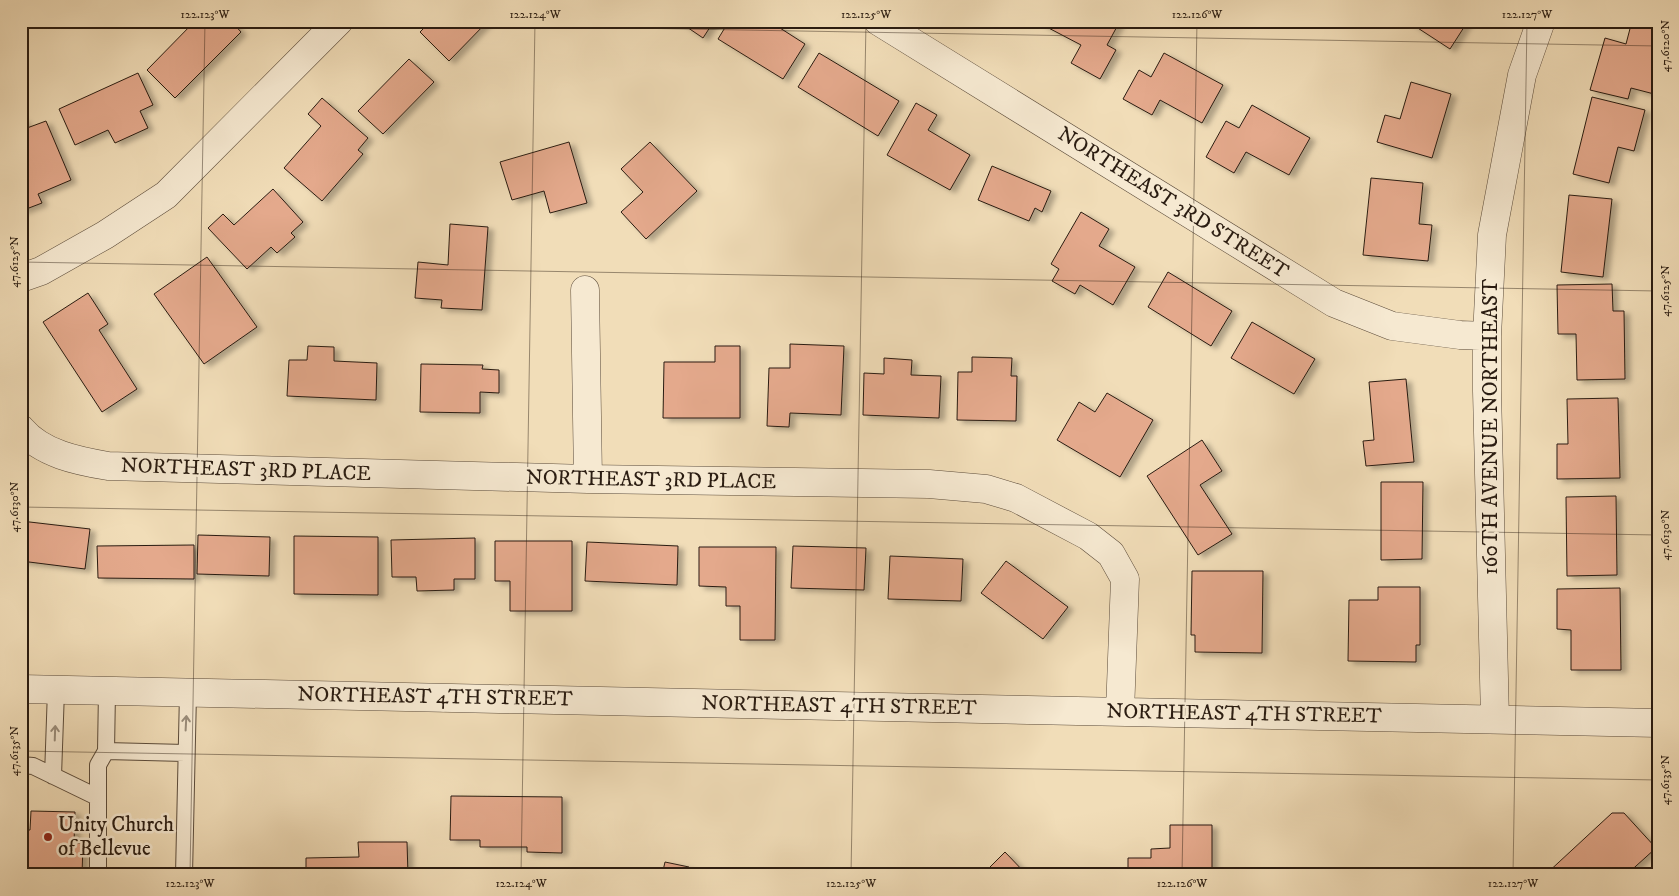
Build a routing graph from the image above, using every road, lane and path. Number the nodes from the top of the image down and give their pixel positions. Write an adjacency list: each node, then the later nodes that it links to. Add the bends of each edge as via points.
1 (339, 21): 4 (street, via 166,195 49,267)
2 (878, 21): 6 (street, NORTHEAST 3RD STREET, via 1334,303 1392,326)
3 (1541, 21): 6 (street, 160TH AVENUE NORTHEAST, via 1522,75 1492,235)
4 (21, 278)
5 (585, 290): 8 (street)
6 (1487, 336): 14 (street, 160TH AVENUE NORTHEAST)
7 (21, 428): 8 (street, NORTHEAST 3RD PLACE, via 70,460 108,466)
8 (588, 479): 13 (street, NORTHEAST 3RD PLACE, via 930,484 986,489 1016,498 1088,536 1111,554 1125,579)
9 (21, 689): 10 (street, NORTHEAST 4TH STREET)
10 (56, 690): 11 (street, NORTHEAST 4TH STREET); 19 (lane, one-way to 10)
11 (107, 691): 12 (street, NORTHEAST 4TH STREET); 16 (lane)
12 (188, 693): 13 (street, NORTHEAST 4TH STREET); 17 (lane, one-way to 12)
13 (1120, 712): 14 (street, NORTHEAST 4TH STREET)
14 (1495, 719): 15 (street, NORTHEAST 4TH STREET)
15 (1658, 723)
16 (106, 751): 17 (lane); 20 (lane, via 98,765)
17 (185, 752): 22 (lane)
18 (21, 765): 19 (lane, via 33,766)
19 (53, 776): 20 (lane)
20 (97, 797): 21 (lane)
21 (98, 875)
22 (184, 875)

